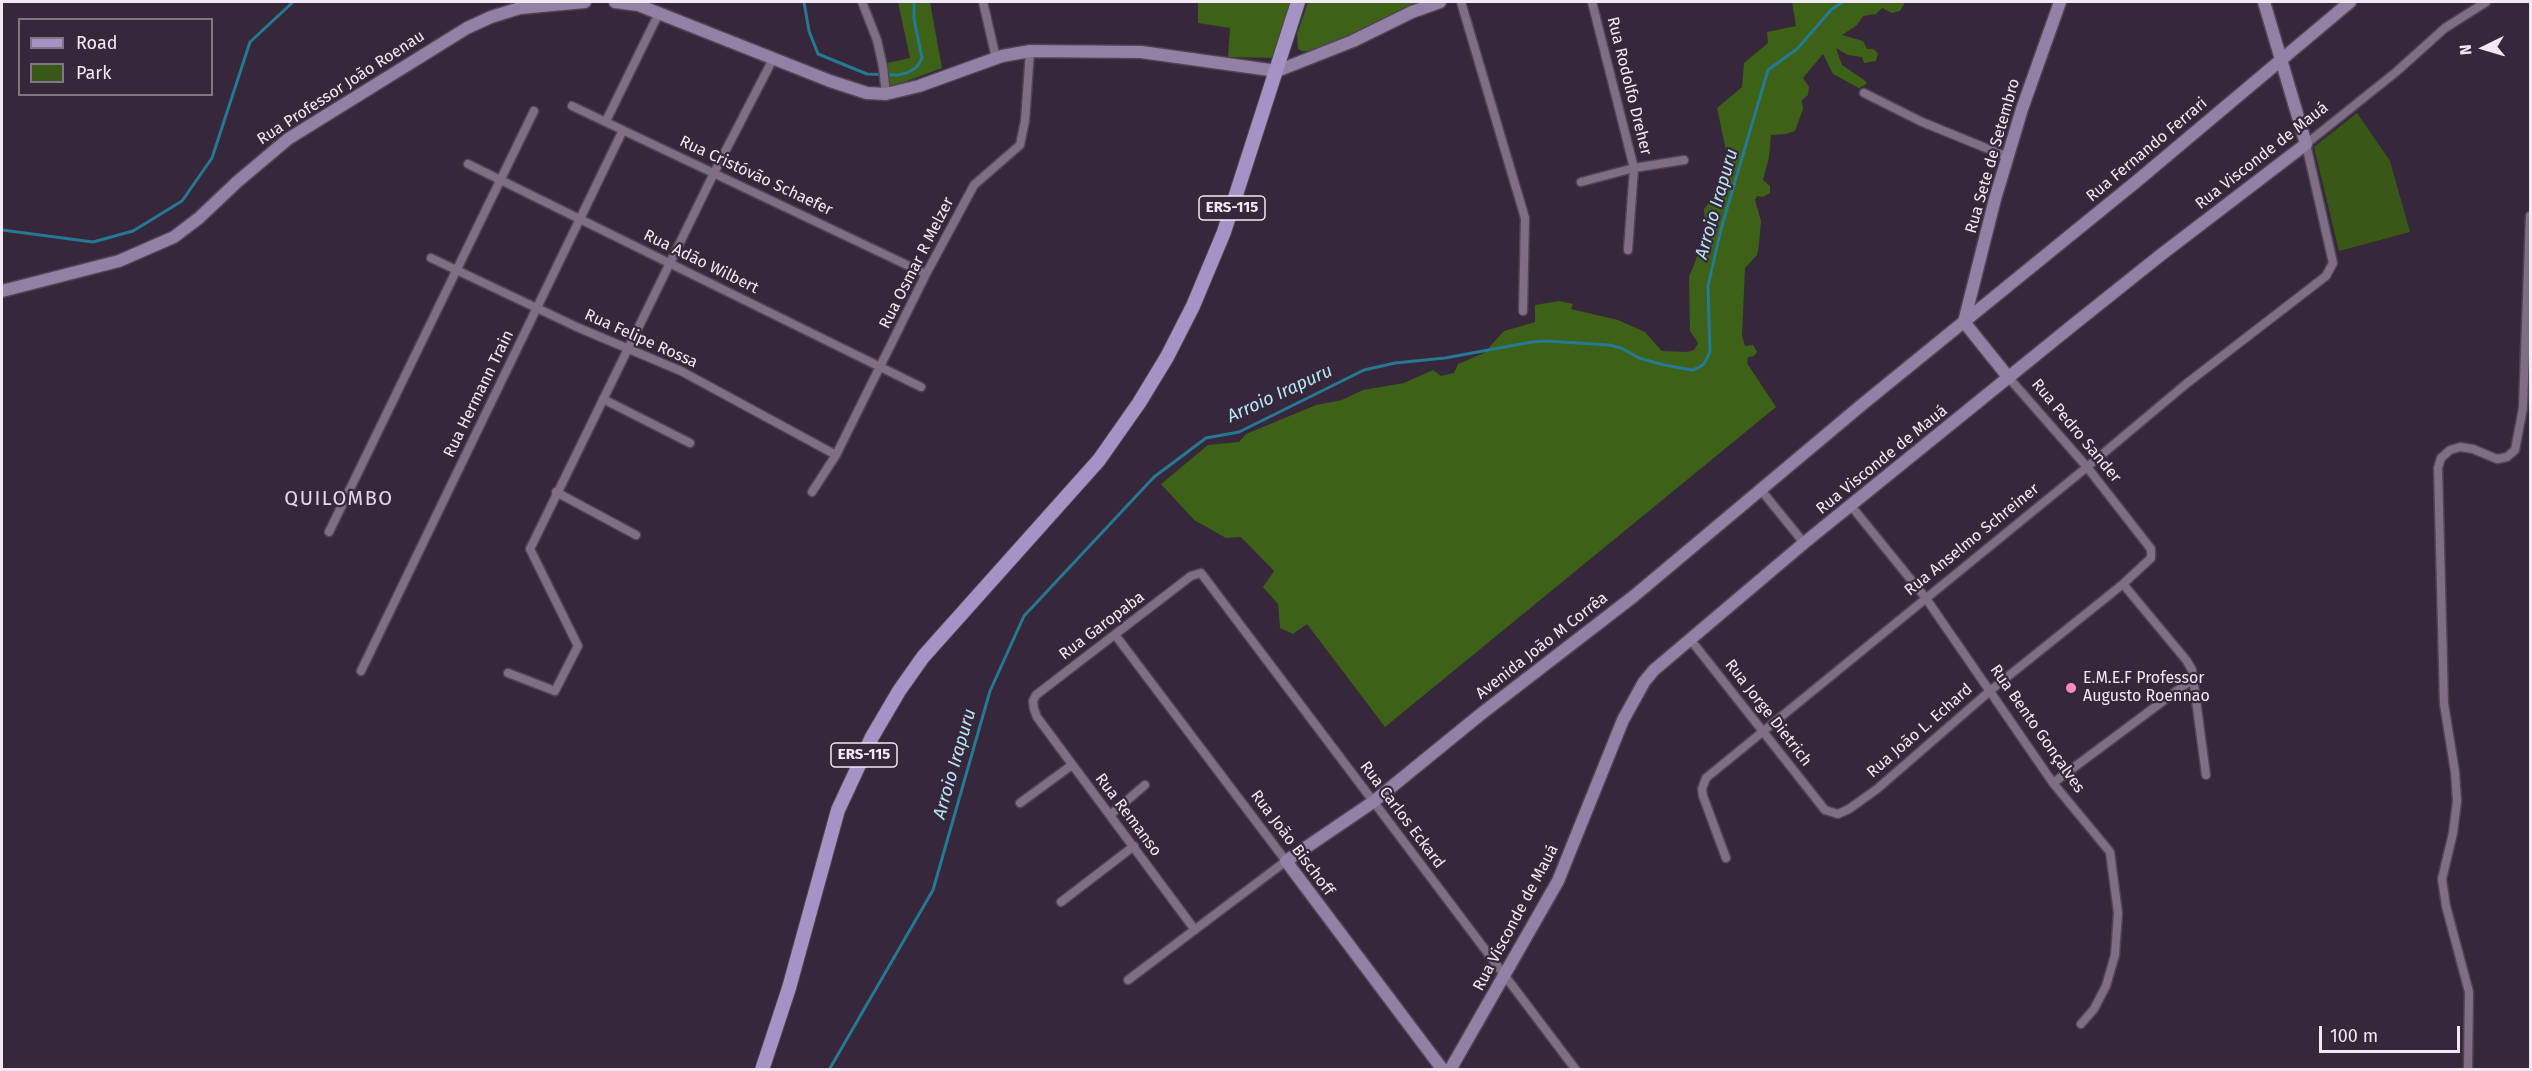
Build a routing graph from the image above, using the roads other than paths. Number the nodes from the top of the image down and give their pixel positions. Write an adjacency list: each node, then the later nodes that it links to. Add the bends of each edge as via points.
1 (585, 2): 40 (street, Rua Professor João Roenau, via 520,8 491,16 288,139 174,237 119,261)
2 (615, 2): 13 (street)
3 (862, 2): 20 (street, via 877,40)
4 (983, 2): 15 (street)
5 (1298, 2): 18 (main road, ERS-115)
6 (1440, 2): 18 (street)
7 (1461, 2): 42 (street, via 1525,218)
8 (1592, 2): 29 (street, Rua Rodolfo Dreher)
9 (2060, 2): 26 (street, Rua Sete de Setembro)
10 (2264, 2): 17 (street)
11 (2350, 2): 17 (street, Rua Fernando Ferrari)
12 (2486, 2): 25 (street, Rua Visconde de Mauá, via 2445,27)
13 (659, 13): 16 (street); 23 (street)
14 (1030, 51): 15 (street); 18 (street, via 1141,52); 39 (street, Rua Osmar R Melzer, via 1020,145 974,185)
15 (996, 58): 20 (street)
16 (773, 59): 20 (street, via 867,93); 30 (street)
17 (2281, 61): 25 (street); 43 (street, Rua Fernando Ferrari)
18 (1277, 71): 87 (main road, ERS-115, via 1208,274 1167,357 1098,460 923,657 873,737 838,810)
19 (1864, 93): 26 (street)
20 (886, 94)
21 (573, 106): 23 (street, Rua Cristóvão Schaefer)
22 (534, 111): 31 (street)
23 (606, 121): 24 (street, Rua Cristóvão Schaefer)
24 (623, 130): 30 (street, Rua Cristóvão Schaefer); 34 (street, Rua Hermann Train)
25 (2306, 144): 46 (street, Rua Visconde de Mauá); 51 (street, Rua Anselmo Schreiner, via 2333,263 2326,276 2186,384)
26 (2008, 157): 43 (street, Rua Sete de Setembro)
27 (1684, 160): 29 (street)
28 (468, 164): 31 (street, Rua Adão Wilbert)
29 (1634, 168): 32 (street); 35 (street, Rua Rodolfo Dreher)
30 (714, 173): 37 (street); 39 (street, Rua Cristóvão Schaefer)
31 (501, 180): 34 (street, Rua Adão Wilbert); 38 (street)
32 (1581, 182)
33 (2530, 216): 91 (street, via 2523,408 2515,450 2497,459 2460,447 2441,458 2438,468 2444,704 2457,801 2442,879 2469,992)
34 (579, 219): 37 (street, Rua Adão Wilbert); 41 (street, Rua Hermann Train)
35 (1628, 250)
36 (431, 258): 38 (street, Rua Felipe Rossa)
37 (670, 264): 44 (street); 45 (street, Rua Adão Wilbert)
38 (458, 271): 41 (street, Rua Felipe Rossa); 56 (street)
39 (926, 274): 45 (street, Rua Osmar R Melzer)
40 (2, 291)
41 (537, 309): 44 (street, Rua Felipe Rossa); 65 (street, Rua Hermann Train)
42 (1524, 311)
43 (1964, 322): 46 (street, Rua Pedro Sander); 52 (street, Avenida João M Corrêa)
44 (627, 348): 48 (street); 50 (street, Rua Felipe Rossa, via 681,371)
45 (881, 367): 47 (street, Rua Adão Wilbert); 50 (street, Rua Osmar R Melzer)
46 (2009, 378): 51 (street, Rua Pedro Sander); 55 (street, Rua Visconde de Mauá)
47 (921, 387)
48 (603, 399): 49 (street); 53 (street)
49 (690, 443)
50 (836, 455): 54 (street, Rua Osmar R Melzer)
51 (2087, 467): 59 (street, Rua Pedro Sander, via 2151,549); 62 (street, Rua Anselmo Schreiner)
52 (1761, 490): 58 (street); 75 (street, Avenida João M Corrêa, via 1634,596)
53 (556, 492): 57 (street); 66 (street, via 530,549 578,646 555,691)
54 (812, 492)
55 (1852, 507): 58 (street, Rua Visconde de Mauá); 62 (street, Rua Bento Gonçalves)
56 (329, 532)
57 (636, 536)
58 (1804, 543): 64 (street, Rua Visconde de Mauá)
59 (2147, 563): 61 (street, Rua João L. Echard)
60 (1206, 576): 63 (street, Rua Garopaba, via 1196,573); 75 (street, Rua Carlos Eckard)
61 (2122, 584): 67 (street, via 2187,661); 68 (street, Rua João L. Echard)
62 (1925, 597): 68 (street, Rua Bento Gonçalves); 70 (street, Rua Anselmo Schreiner)
63 (1116, 636): 69 (street, Rua Garopaba, via 1036,695); 81 (street, Rua João Bischoff)
64 (1690, 639): 70 (street, Rua Jorge Dietrich); 84 (street, Rua Visconde de Mauá, via 1654,670 1633,700 1558,881)
65 (361, 671)
66 (508, 673)
67 (2194, 678): 72 (street); 73 (street)
68 (1991, 690): 73 (street, Rua Bento Gonçalves); 77 (street, Rua João L. Echard, via 1862,801 1838,814 1830,814)
69 (1037, 717): 71 (street, Rua Remanso)
70 (1764, 731): 77 (street, Rua Jorge Dietrich); 80 (street, Rua Anselmo Schreiner, via 1713,770 1703,783 1703,796)
71 (1072, 765): 76 (street); 78 (street, Rua Remanso)
72 (2206, 774)
73 (2053, 783): 86 (street, Rua Bento Gonçalves, via 2110,852 2116,888 2115,955 2106,986)
74 (1145, 785): 78 (street)
75 (1373, 802): 81 (street, Avenida João M Corrêa); 84 (street, Rua Carlos Eckard)
76 (1020, 803)
77 (1821, 806)
78 (1110, 815): 79 (street, Rua Remanso)
79 (1134, 846): 82 (street); 83 (street, Rua Remanso)
80 (1726, 858)
81 (1286, 861): 83 (street, Avenida João M Corrêa); 88 (street, Rua João Bischoff)
82 (1061, 902)
83 (1195, 930): 85 (street, Avenida João M Corrêa)
84 (1505, 977): 89 (street, Rua Visconde de Mauá); 90 (street, Rua Carlos Eckard)
85 (1128, 980)
86 (2081, 1024)
87 (762, 1070)
88 (1443, 1070)
89 (1450, 1070)
90 (1576, 1070)
91 (2468, 1070)

